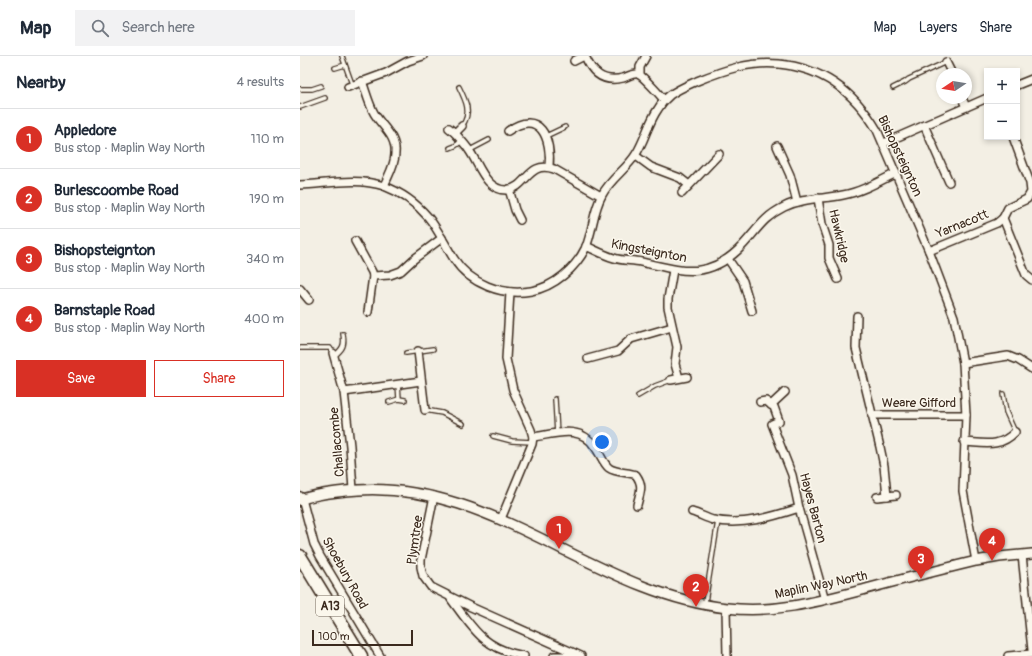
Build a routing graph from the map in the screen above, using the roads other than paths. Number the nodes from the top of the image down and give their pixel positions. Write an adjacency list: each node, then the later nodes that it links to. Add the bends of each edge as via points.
1 (342, 56): 8 (lane)
2 (423, 56): 13 (street)
3 (584, 56): 5 (street); 11 (street, via 592,70 604,77 619,79 634,74)
4 (646, 56): 11 (street, via 640,67)
5 (574, 60)
6 (779, 60): 22 (street, Bishopsteignton, via 723,71 682,87); 36 (street, Bishopsteignton, via 812,72 844,90 870,118)
7 (946, 62): 10 (street); 18 (lane)
8 (345, 65): 9 (lane); 16 (lane)
9 (335, 68)
10 (949, 68)
11 (640, 75): 22 (street)
12 (1032, 79): 14 (street)
13 (362, 81): 16 (street); 47 (street, via 374,113 391,135 395,148 396,154)
14 (1020, 84)
15 (321, 86): 19 (lane)
16 (350, 86)
17 (459, 87): 27 (lane, via 468,109 467,120)
18 (893, 88)
19 (300, 89)
20 (325, 98): 24 (lane)
21 (984, 99): 25 (street)
22 (664, 100): 41 (street, Bishopsteignton, via 652,117)
23 (965, 104): 25 (street)
24 (300, 107)
25 (966, 107): 26 (street)
26 (924, 125): 36 (street); 44 (street)
27 (462, 126): 31 (street)
28 (565, 127): 32 (lane)
29 (449, 128): 31 (street)
30 (508, 131): 32 (street, via 522,123 531,123 538,126)
31 (455, 133): 35 (street)
32 (546, 136): 42 (street)
33 (489, 140): 39 (lane)
34 (1014, 140): 55 (street, Yarnacott, via 1031,192 1027,199 1006,210)
35 (462, 141): 38 (lane); 39 (street)
36 (884, 143): 43 (street, Bishopsteignton)
37 (778, 146): 52 (street, via 790,175)
38 (450, 148)
39 (470, 150): 48 (street, via 490,184 500,190)
40 (719, 154): 46 (street)
41 (636, 156): 46 (street, via 651,167 680,178); 50 (street, Bishopsteignton)
42 (549, 167): 48 (street, via 535,169); 50 (street)
43 (896, 173): 51 (street, Kingsteignton, via 845,195); 60 (street, Bishopsteignton)
44 (949, 182)
45 (300, 185): 47 (street, Bishopsteignton, via 362,181)
46 (689, 185): 49 (street)
47 (384, 186): 57 (street, Bishopsteignton, via 407,198 419,208)
48 (509, 189): 53 (street)
49 (682, 193)
50 (601, 196): 59 (street, Bishopsteignton)
51 (818, 198): 52 (street, Kingsteignton); 64 (street, Hawkridge, via 822,224 829,245 829,258)
52 (797, 202): 61 (street, Kingsteignton, via 766,218)
53 (515, 210): 54 (street); 56 (street)
54 (508, 213)
55 (1003, 218): 60 (street, Yarnacott, via 997,223); 65 (street, Yarnacott, via 1026,275)
56 (520, 220)
57 (442, 238): 63 (street, via 397,273 390,276); 67 (street, Bishopsteignton, via 457,264 469,275 484,285)
58 (355, 241): 63 (street)
59 (586, 246): 62 (street, Kingsteignton, via 615,258); 67 (street, Bishopsteignton, via 571,268 556,280 531,291)
60 (929, 250): 80 (street, Bishopsteignton, via 954,317)
61 (728, 259): 62 (street, Kingsteignton, via 699,270); 69 (street, via 743,281)
62 (673, 270): 72 (street, via 668,299)
63 (373, 276): 70 (street)
64 (838, 279)
65 (1032, 280)
66 (300, 289): 68 (street)
67 (510, 292): 104 (street, via 506,359 513,390 531,430)
68 (309, 300)
69 (752, 311)
70 (368, 312)
71 (857, 316): 98 (street, Weare Gifford, via 856,348)
72 (672, 327): 79 (street, via 631,338 614,352); 83 (street, via 677,347 675,364)
73 (343, 334): 78 (lane, via 342,351)
74 (300, 348): 78 (lane, via 330,348)
75 (433, 349): 76 (lane)
76 (418, 351): 77 (lane); 84 (street)
77 (406, 352)
78 (334, 355): 87 (street, Challacombe)
79 (588, 359)
80 (963, 363): 81 (street, via 1008,356); 99 (street, Bishopsteignton)
81 (1032, 369)
82 (687, 377): 83 (street)
83 (679, 378): 85 (street)
84 (421, 380): 86 (street, Challacombe); 97 (street)
85 (671, 380): 90 (lane)
86 (398, 384): 87 (street, Challacombe); 91 (lane)
87 (344, 392): 106 (street, Challacombe)
88 (785, 392): 96 (street)
89 (1003, 394): 101 (lane, via 1006,412)
90 (638, 396)
91 (399, 399): 93 (lane); 94 (lane)
92 (555, 399): 102 (lane)
93 (405, 400)
94 (389, 402)
95 (760, 402): 96 (street, via 766,401)
96 (771, 405): 113 (street, Hayes Barton, via 779,421 772,424 792,475)
97 (425, 410): 100 (lane, via 442,413)
98 (872, 415): 99 (street, Weare Gifford); 109 (street, Weare Gifford, via 884,466)
99 (966, 415): 105 (street, Bishopsteignton)
100 (463, 424)
101 (1015, 432): 105 (street, via 1008,439 996,443)
102 (557, 434): 104 (street); 112 (street, via 575,432 584,435 609,468 636,475 642,487)
103 (493, 436): 104 (lane, via 512,441)
104 (532, 439): 115 (street)
105 (964, 442): 120 (street, Bishopsteignton, via 963,491)
106 (353, 490): 108 (street, Maplin Way North, via 409,491); 111 (street, Maplin Way North)
107 (896, 495): 109 (street)
108 (434, 496): 115 (street, Maplin Way North, via 470,506); 121 (street, Plymtree, via 421,567 423,576 431,587)
109 (887, 496): 110 (street)
110 (876, 497)
111 (301, 498): 132 (street, Shoebury Road, via 320,556)
112 (637, 505)
113 (799, 508): 116 (street, via 743,522); 122 (street, Hayes Barton)
114 (692, 512): 116 (street)
115 (502, 519): 123 (street, Maplin Way North, via 630,581 678,599)
116 (718, 520): 123 (lane)
117 (1032, 554): 118 (street, Maplin Way North)
118 (1022, 555): 120 (street, Maplin Way North); 126 (street)
119 (300, 556): 131 (main road, A13)
120 (976, 561): 122 (street, Maplin Way North)
121 (450, 597): 124 (street, Plymtree); 127 (street, Plymtree)
122 (824, 600): 125 (street, Maplin Way North, via 772,609)
123 (704, 604): 125 (street, Maplin Way North)
124 (471, 607): 127 (street); 128 (street, Plymtree)
125 (726, 608): 137 (street)
126 (1030, 612): 129 (street)
127 (463, 616): 133 (street, Plymtree, via 487,643 502,651)
128 (559, 646): 135 (street); 136 (street, Plymtree)
129 (1032, 650)
130 (1032, 654): 138 (street)
131 (361, 656)
132 (380, 656)
133 (524, 656)
134 (554, 656): 135 (street, Plymtree)
135 (557, 656): 136 (street, Plymtree)
136 (581, 656)
137 (727, 656)
138 (1008, 656)

